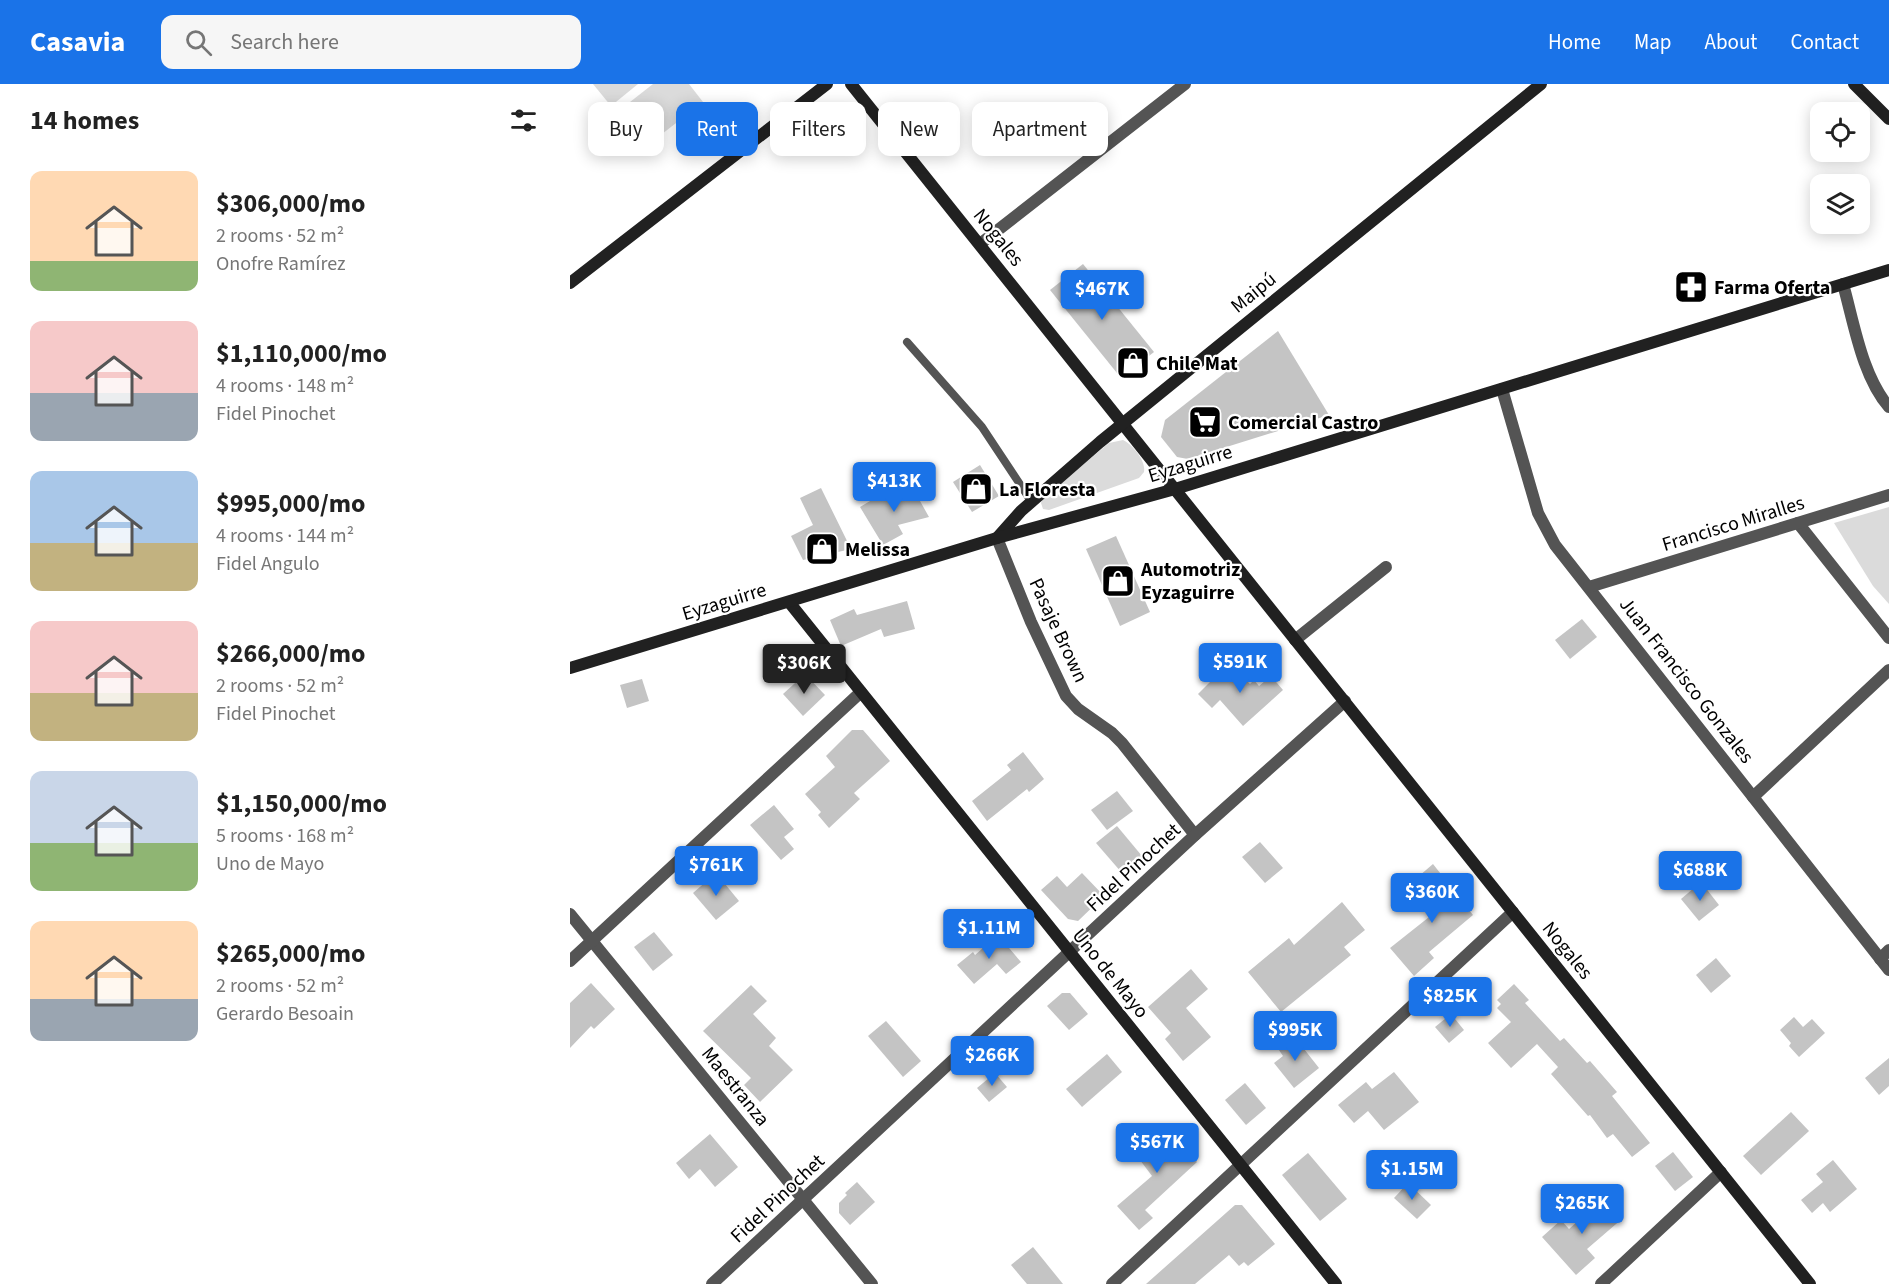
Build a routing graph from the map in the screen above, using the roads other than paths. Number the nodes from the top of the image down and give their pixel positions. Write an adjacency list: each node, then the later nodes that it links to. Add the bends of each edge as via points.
1 (827, 84): 9 (street)
2 (851, 84): 7 (street, Nogales)
3 (1185, 84): 7 (street)
4 (1541, 84): 14 (street, Maipú)
5 (1854, 84): 6 (street)
6 (1889, 119)
7 (980, 244): 14 (street, Nogales)
8 (1889, 270): 10 (street, Eyzaguirre)
9 (570, 283)
10 (1843, 284): 12 (street, Eyzaguirre); 13 (street, via 1868,372)
11 (906, 342): 17 (lane, via 982,427)
12 (1502, 389): 15 (street, Eyzaguirre); 21 (street, Juan Francisco Gonzales, via 1543,525)
13 (1889, 407)
14 (1123, 423): 15 (street, Nogales); 17 (street, Maipú)
15 (1175, 489): 19 (street, Eyzaguirre); 24 (street, Nogales)
16 (1889, 495): 18 (street, Francisco Miralles)
17 (1031, 501): 19 (street, Maipú)
18 (1798, 523): 21 (street, Francisco Miralles); 23 (street)
19 (996, 538): 22 (street, Eyzaguirre); 30 (street, Pasaje Brown, via 1066,696 1122,743)
20 (1386, 567): 24 (street)
21 (1589, 587): 29 (street, Juan Francisco Gonzales)
22 (789, 602): 25 (street, Eyzaguirre); 27 (street, Uno de Mayo)
23 (1889, 638)
24 (1296, 640): 28 (street, Nogales)
25 (570, 668)
26 (1889, 670): 29 (street)
27 (861, 692): 33 (street); 34 (street, Uno de Mayo)
28 (1345, 701): 30 (street, Fidel Pinochet); 31 (street, Nogales)
29 (1753, 797): 35 (street, Juan Francisco Gonzales)
30 (1195, 835): 34 (street, Fidel Pinochet)
31 (1513, 912): 38 (street); 39 (street, Nogales)
32 (570, 914): 33 (street, Maestranza)
33 (592, 941): 36 (street); 40 (street, Maestranza)
34 (1070, 953): 38 (street, Uno de Mayo); 40 (street, Fidel Pinochet)
35 (1884, 954): 37 (street, Juan Francisco Gonzales)
36 (570, 961)
37 (1889, 970)
38 (1240, 1165): 43 (street); 44 (street, Uno de Mayo)
39 (1721, 1172): 45 (street); 46 (street, Nogales)
40 (803, 1199): 41 (street, Fidel Pinochet); 42 (street, Maestranza)
41 (712, 1284)
42 (872, 1284)
43 (1112, 1284)
44 (1336, 1284)
45 (1601, 1284)
46 (1810, 1284)

